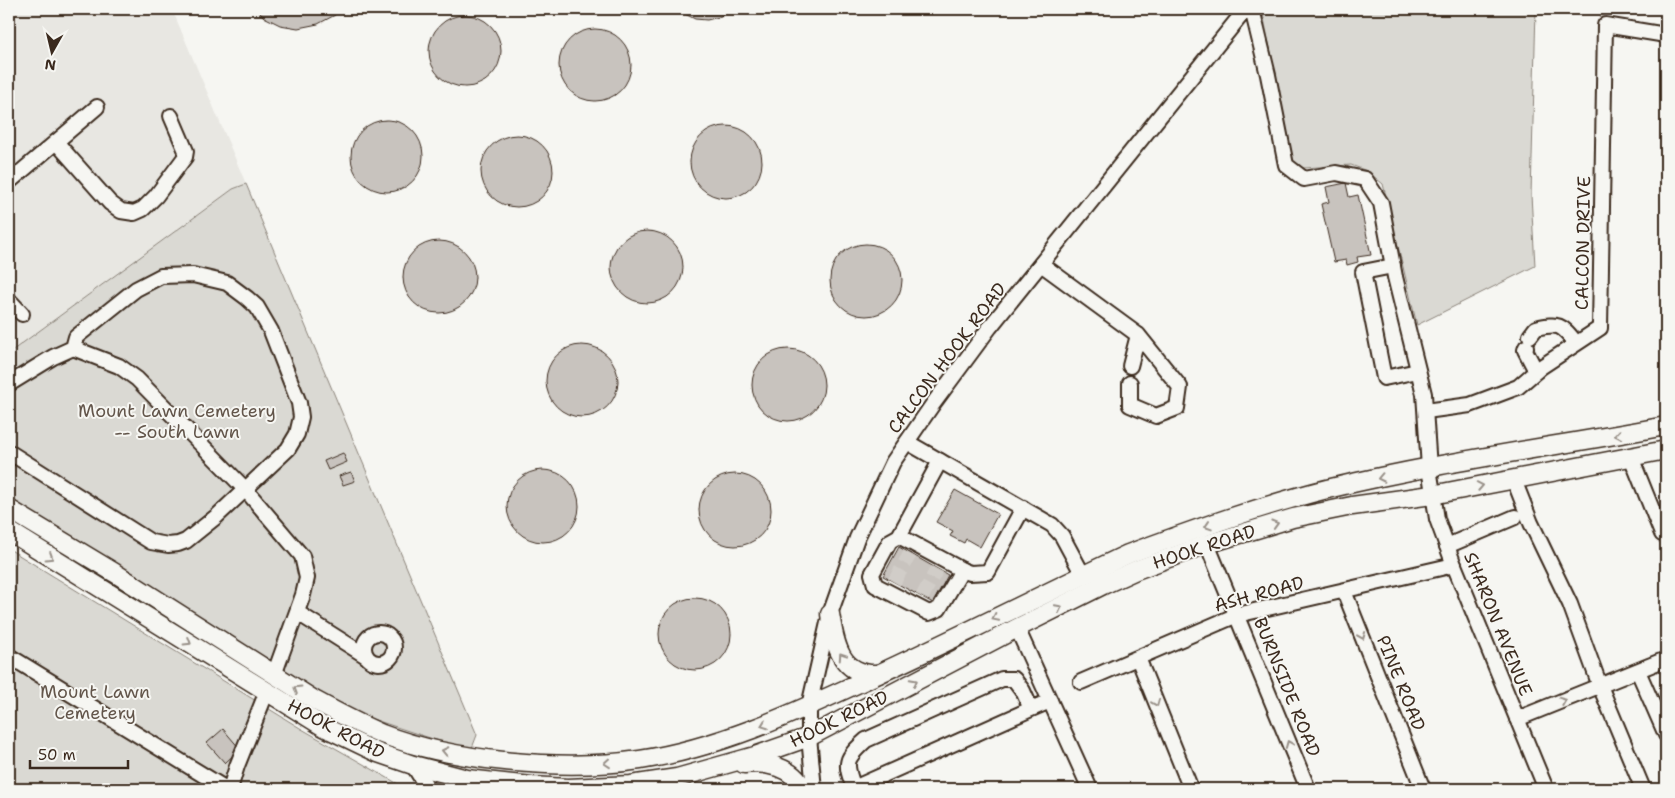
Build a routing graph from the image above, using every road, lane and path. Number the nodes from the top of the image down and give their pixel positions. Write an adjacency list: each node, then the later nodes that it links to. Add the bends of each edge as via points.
1 (1246, 9): 8 (street, CALCON HOOK ROAD)
2 (1252, 9): 9 (street, SHARON AVENUE, via 1286,165 1304,179 1336,173 1365,179 1381,203)
3 (1666, 35): 13 (street, CALCON DRIVE, via 1605,25 1600,328)
4 (97, 107): 6 (street)
5 (171, 116): 6 (street, via 186,151 185,157 156,196 134,213 121,211 110,203)
6 (56, 142): 7 (street)
7 (9, 182)
8 (1041, 264): 12 (street); 22 (street, CALCON HOOK ROAD, via 990,327)
9 (1393, 266): 16 (street, SHARON AVENUE); 16 (street, via 1363,272 1384,378)
10 (9, 300): 11 (street)
11 (22, 314)
12 (1138, 335): 15 (street); 18 (street, via 1180,387 1177,408 1156,416 1130,405)
13 (1576, 343): 17 (street, CALCON DRIVE); 17 (street, via 1566,331 1554,324 1536,328 1525,350)
14 (73, 348): 19 (street); 29 (street, via 119,366 137,379); 29 (street, via 76,337 136,289 161,276 208,278 227,284 248,298 271,331 299,403 301,417 288,449)
15 (1130, 366)
16 (1418, 371): 20 (street, SHARON AVENUE)
17 (1536, 371): 20 (street, CALCON DRIVE, via 1518,387 1470,405)
18 (1130, 383)
19 (9, 384)
20 (1426, 411): 27 (street, SHARON AVENUE)
21 (1666, 426): 27 (main road, HOOK ROAD, one-way to 27)
22 (907, 442): 26 (street); 44 (street, CALCON HOOK ROAD, via 893,462 857,538)
23 (1666, 450): 25 (main road, HOOK ROAD)
24 (9, 452): 29 (street, via 135,533 160,544 186,541)
25 (1631, 457): 28 (main road, HOOK ROAD); 35 (street, via 1662,534)
26 (940, 461): 31 (street); 36 (street)
27 (1429, 468): 30 (street, SHARON AVENUE); 41 (main road, HOOK ROAD, one-way to 41, via 1326,490 1267,507 1170,538)
28 (1514, 480): 30 (main road, HOOK ROAD, one-way to 28); 57 (street, via 1570,604)
29 (246, 489): 43 (street, via 302,556 307,578)
30 (1432, 495): 37 (main road, HOOK ROAD, one-way to 30, via 1293,518); 38 (street, SHARON AVENUE)
31 (1023, 508): 40 (street, via 988,572); 41 (street, via 1052,525 1062,536)
32 (9, 509): 55 (main road, HOOK ROAD)
33 (1515, 517): 38 (street)
34 (9, 531): 58 (main road, HOOK ROAD, one-way to 58)
35 (1666, 532)
36 (899, 536): 40 (street, via 913,549 940,564); 40 (street, via 890,541 872,574 874,585 891,587 919,602 929,613 939,609)
37 (1207, 544): 45 (street, BURNSIDE ROAD); 46 (main road, HOOK ROAD, one-way to 37, via 1136,570)
38 (1447, 546): 39 (street, SHARON AVENUE)
39 (1454, 565): 42 (street, ASH ROAD); 62 (street, SHARON AVENUE)
40 (962, 570)
41 (1083, 575): 54 (main road, HOOK ROAD, one-way to 54)
42 (1344, 591): 45 (street, ASH ROAD); 76 (street, PINE ROAD, one-way to 76)
43 (298, 612): 48 (street); 55 (street)
44 (830, 614): 54 (main road, one-way to 44, via 857,671 844,660 834,642); 60 (street, CALCON HOOK ROAD)
45 (1237, 615): 51 (street, ASH ROAD); 75 (street, BURNSIDE ROAD, one-way to 45)
46 (1018, 628): 59 (street); 64 (main road, HOOK ROAD, one-way to 46)
47 (366, 640): 48 (street); 50 (street, via 363,646); 50 (street, via 372,634 382,633 390,638 394,648 391,657 383,662 373,662)
48 (347, 644): 50 (street)
49 (9, 656): 69 (street)
50 (366, 656)
51 (1138, 658): 56 (street, ASH ROAD); 74 (street, one-way to 74)
52 (1666, 659): 53 (street)
53 (1638, 671): 57 (street); 63 (street)
54 (878, 674): 60 (main road, HOOK ROAD)
55 (274, 675): 60 (main road, HOOK ROAD, one-way to 55, via 741,734 649,758 597,764 537,763 467,755 384,734 348,718)
56 (1082, 682)
57 (1600, 686): 62 (street, one-way to 57); 78 (street)
58 (268, 691): 65 (main road, HOOK ROAD, via 324,727 378,753); 69 (street)
59 (1050, 701): 61 (street); 73 (street)
60 (809, 706): 64 (street, CALCON HOOK ROAD)
61 (1031, 709): 61 (street, via 854,788 847,770 851,754 866,740 1002,679 1014,679)
62 (1517, 719): 77 (street, SHARON AVENUE)
63 (1666, 735)
64 (809, 737): 66 (main road, HOOK ROAD); 72 (street, CALCON HOOK ROAD)
65 (414, 765): 68 (main road, HOOK ROAD, via 502,784); 70 (street)
66 (711, 769): 67 (main road, HOOK ROAD); 71 (main road, via 748,764 772,765 792,774)
67 (646, 786): 68 (main road, HOOK ROAD)
68 (584, 788)
69 (228, 789)
70 (428, 789)
71 (803, 789)
72 (814, 789)
73 (1090, 789)
74 (1191, 789)
75 (1308, 789)
76 (1423, 789)
77 (1546, 789)
78 (1643, 789)

